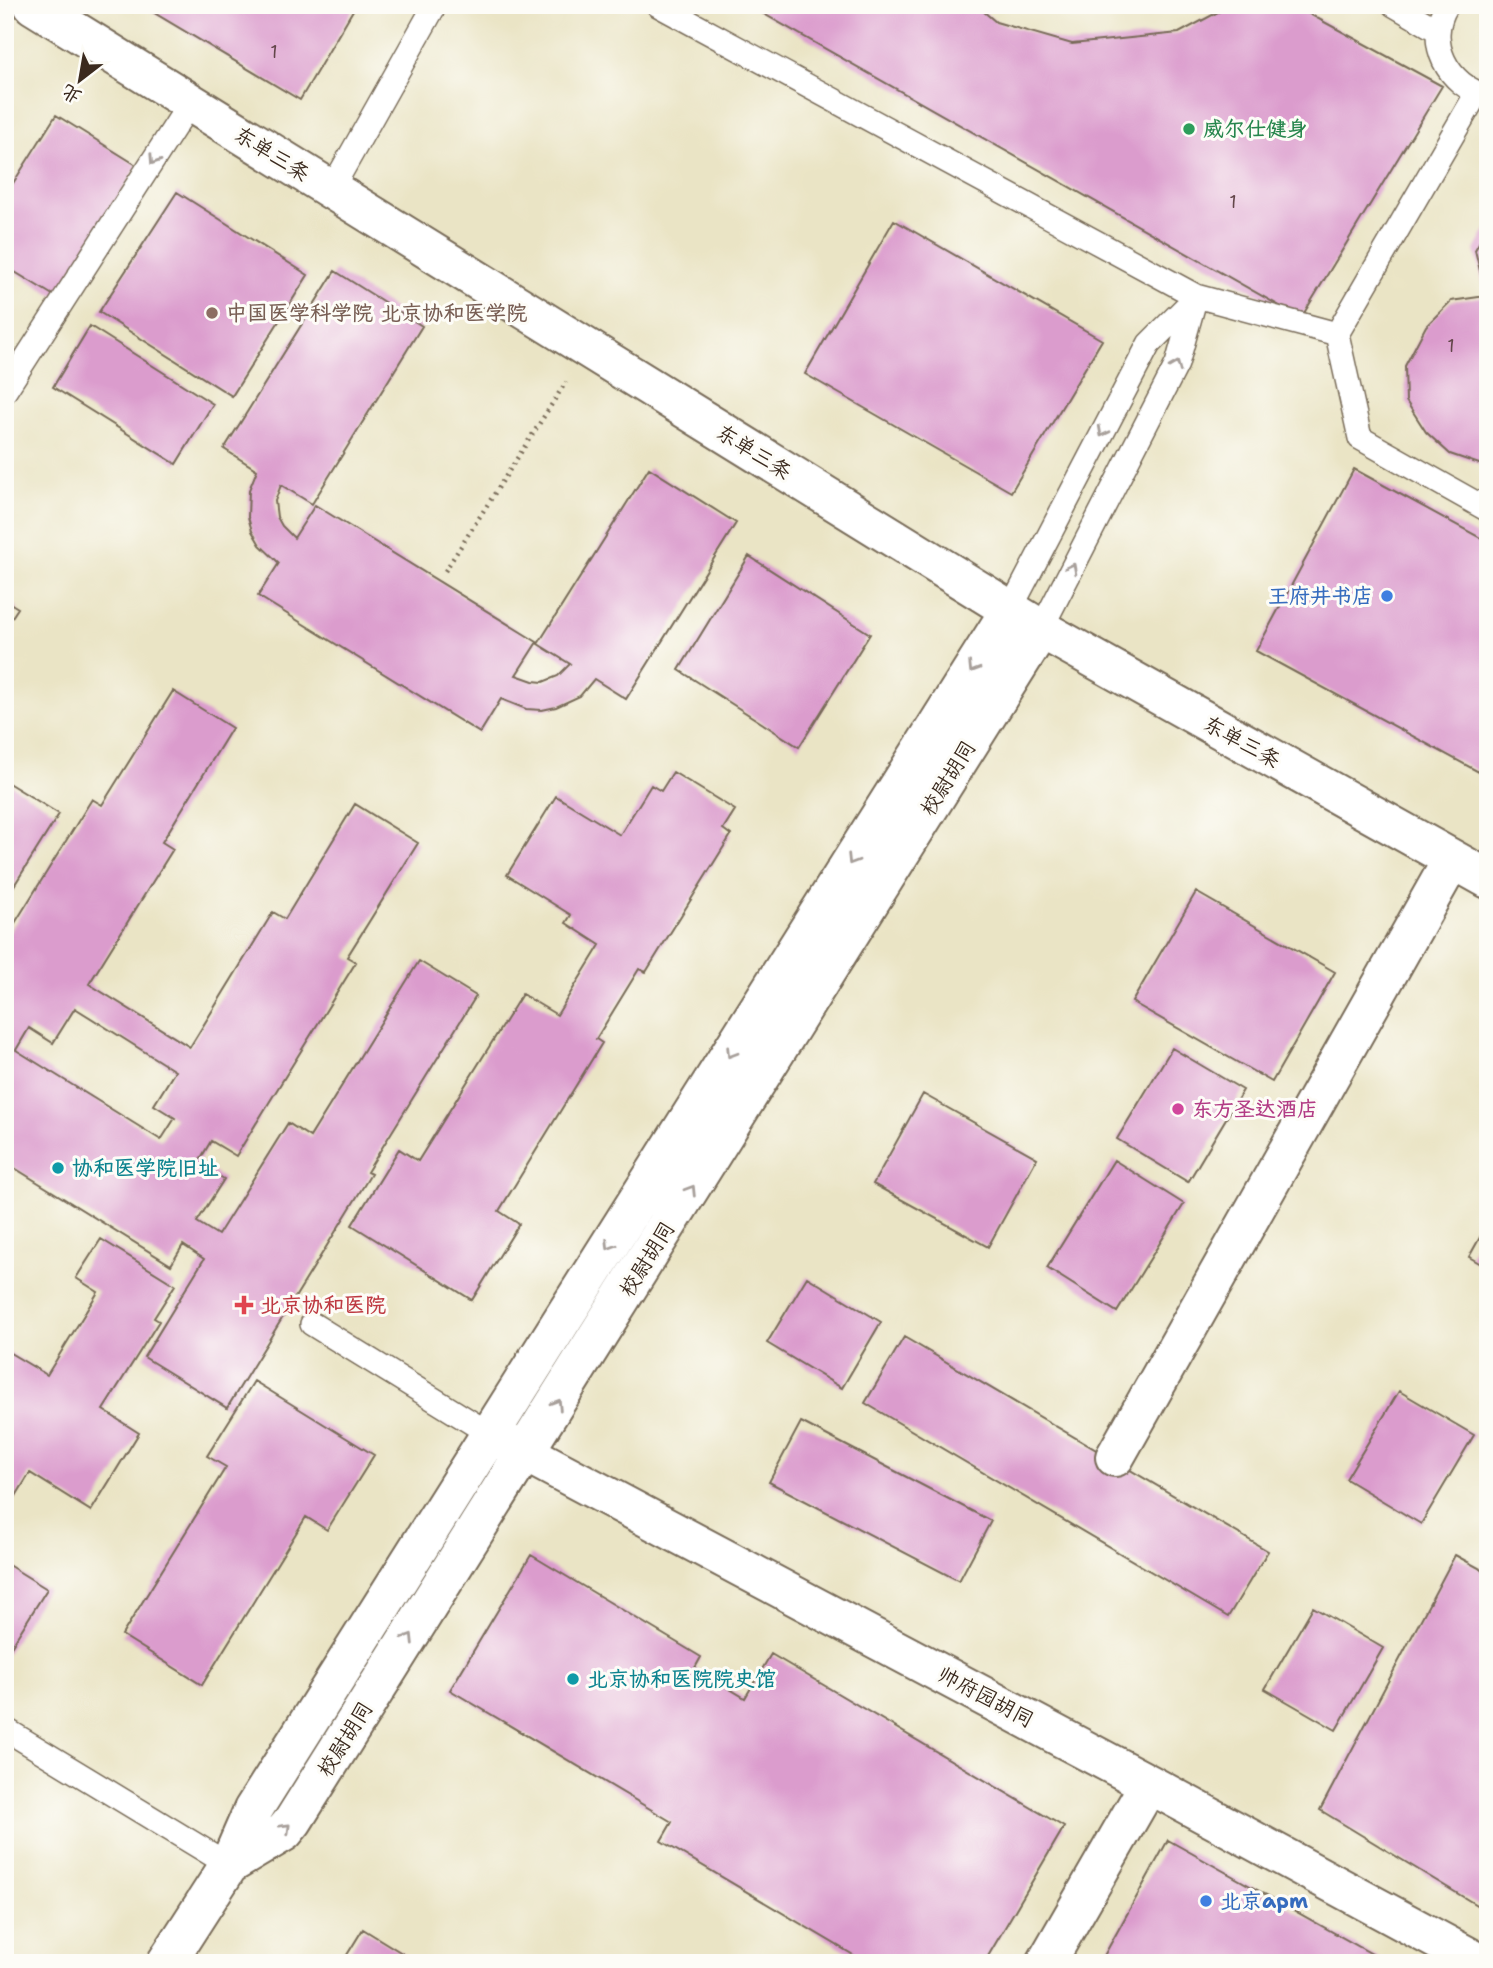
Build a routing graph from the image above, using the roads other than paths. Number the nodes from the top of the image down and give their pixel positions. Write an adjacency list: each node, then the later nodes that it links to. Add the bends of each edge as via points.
1 (33, 5): 8 (street, 东单三条)
2 (435, 5): 9 (lane)
3 (658, 5): 10 (lane)
4 (1394, 5): 6 (lane)
5 (1447, 5): 6 (lane)
6 (1437, 30): 7 (lane, via 1447,68 1460,84)
7 (1483, 94): 11 (lane)
8 (191, 103): 9 (street, 东单三条); 12 (lane, one-way to 12)
9 (331, 190): 14 (street, 东单三条)
10 (1196, 296): 11 (lane); 14 (lane, one-way to 10, via 1177,365); 14 (lane, one-way to 14, via 1149,344)
11 (1337, 334): 13 (lane, via 1360,439)
12 (5, 391)
13 (1488, 510)
14 (1025, 619): 15 (street, 东单三条); 18 (street, 校尉胡同, one-way to 18); 19 (street, 校尉胡同, one-way to 14)
15 (1452, 860): 16 (street, 东单三条); 20 (street)
16 (1488, 879)
17 (312, 1324): 18 (lane)
18 (490, 1434): 19 (street, 帅府园胡同); 23 (street, 校尉胡同, via 253,1810)
19 (525, 1454): 22 (street, 帅府园胡同); 23 (street, 校尉胡同, one-way to 19, via 284,1832 293,1821)
20 (1115, 1457)
21 (5, 1729): 23 (lane)
22 (1149, 1784): 25 (street); 26 (street, 帅府园胡同)
23 (229, 1865): 24 (street, 校尉胡同)
24 (166, 1963)
25 (1046, 1963)
26 (1480, 1963)

